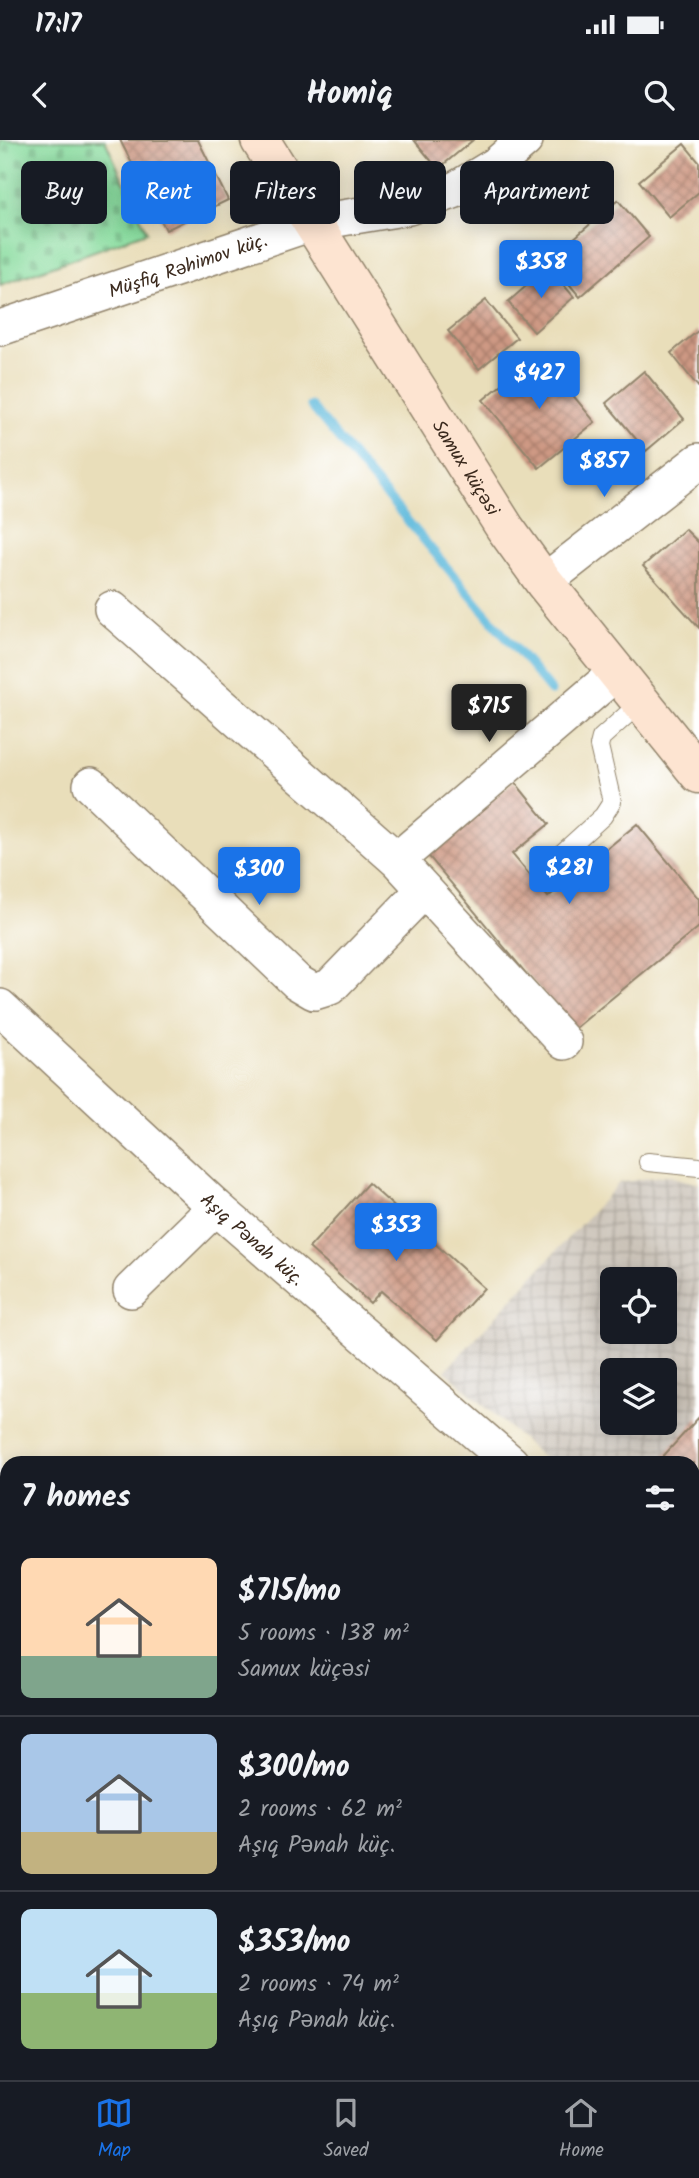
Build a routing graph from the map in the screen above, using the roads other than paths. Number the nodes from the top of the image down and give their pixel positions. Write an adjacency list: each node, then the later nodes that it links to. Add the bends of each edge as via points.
1 (525, 140): 2 (street, Müşfiq Rəhimov küç., via 453,191 409,207)
2 (340, 218)
3 (309, 224): 5 (street, Müşfiq Rəhimov küç.)
4 (313, 224): 7 (main road, Samux küçəsi)
5 (0, 328)
6 (699, 461): 7 (street)
7 (544, 582): 9 (main road, Samux küçəsi)
8 (112, 609): 14 (street)
9 (617, 672): 10 (main road, Samux küçəsi); 14 (street)
10 (641, 702): 11 (main road, Samux küçəsi); 13 (lane, via 601,738 611,803)
11 (699, 774)
12 (91, 785): 15 (street, via 297,982 314,992 330,987)
13 (558, 857)
14 (397, 860): 15 (street)
15 (424, 890): 17 (street)
16 (0, 1007): 20 (street, Aşıq Pənah küç.)
17 (564, 1042)
18 (648, 1162): 19 (lane)
19 (699, 1167)
20 (216, 1207): 21 (street); 22 (street, Aşıq Pənah küç.)
21 (131, 1290)
22 (502, 1456)

